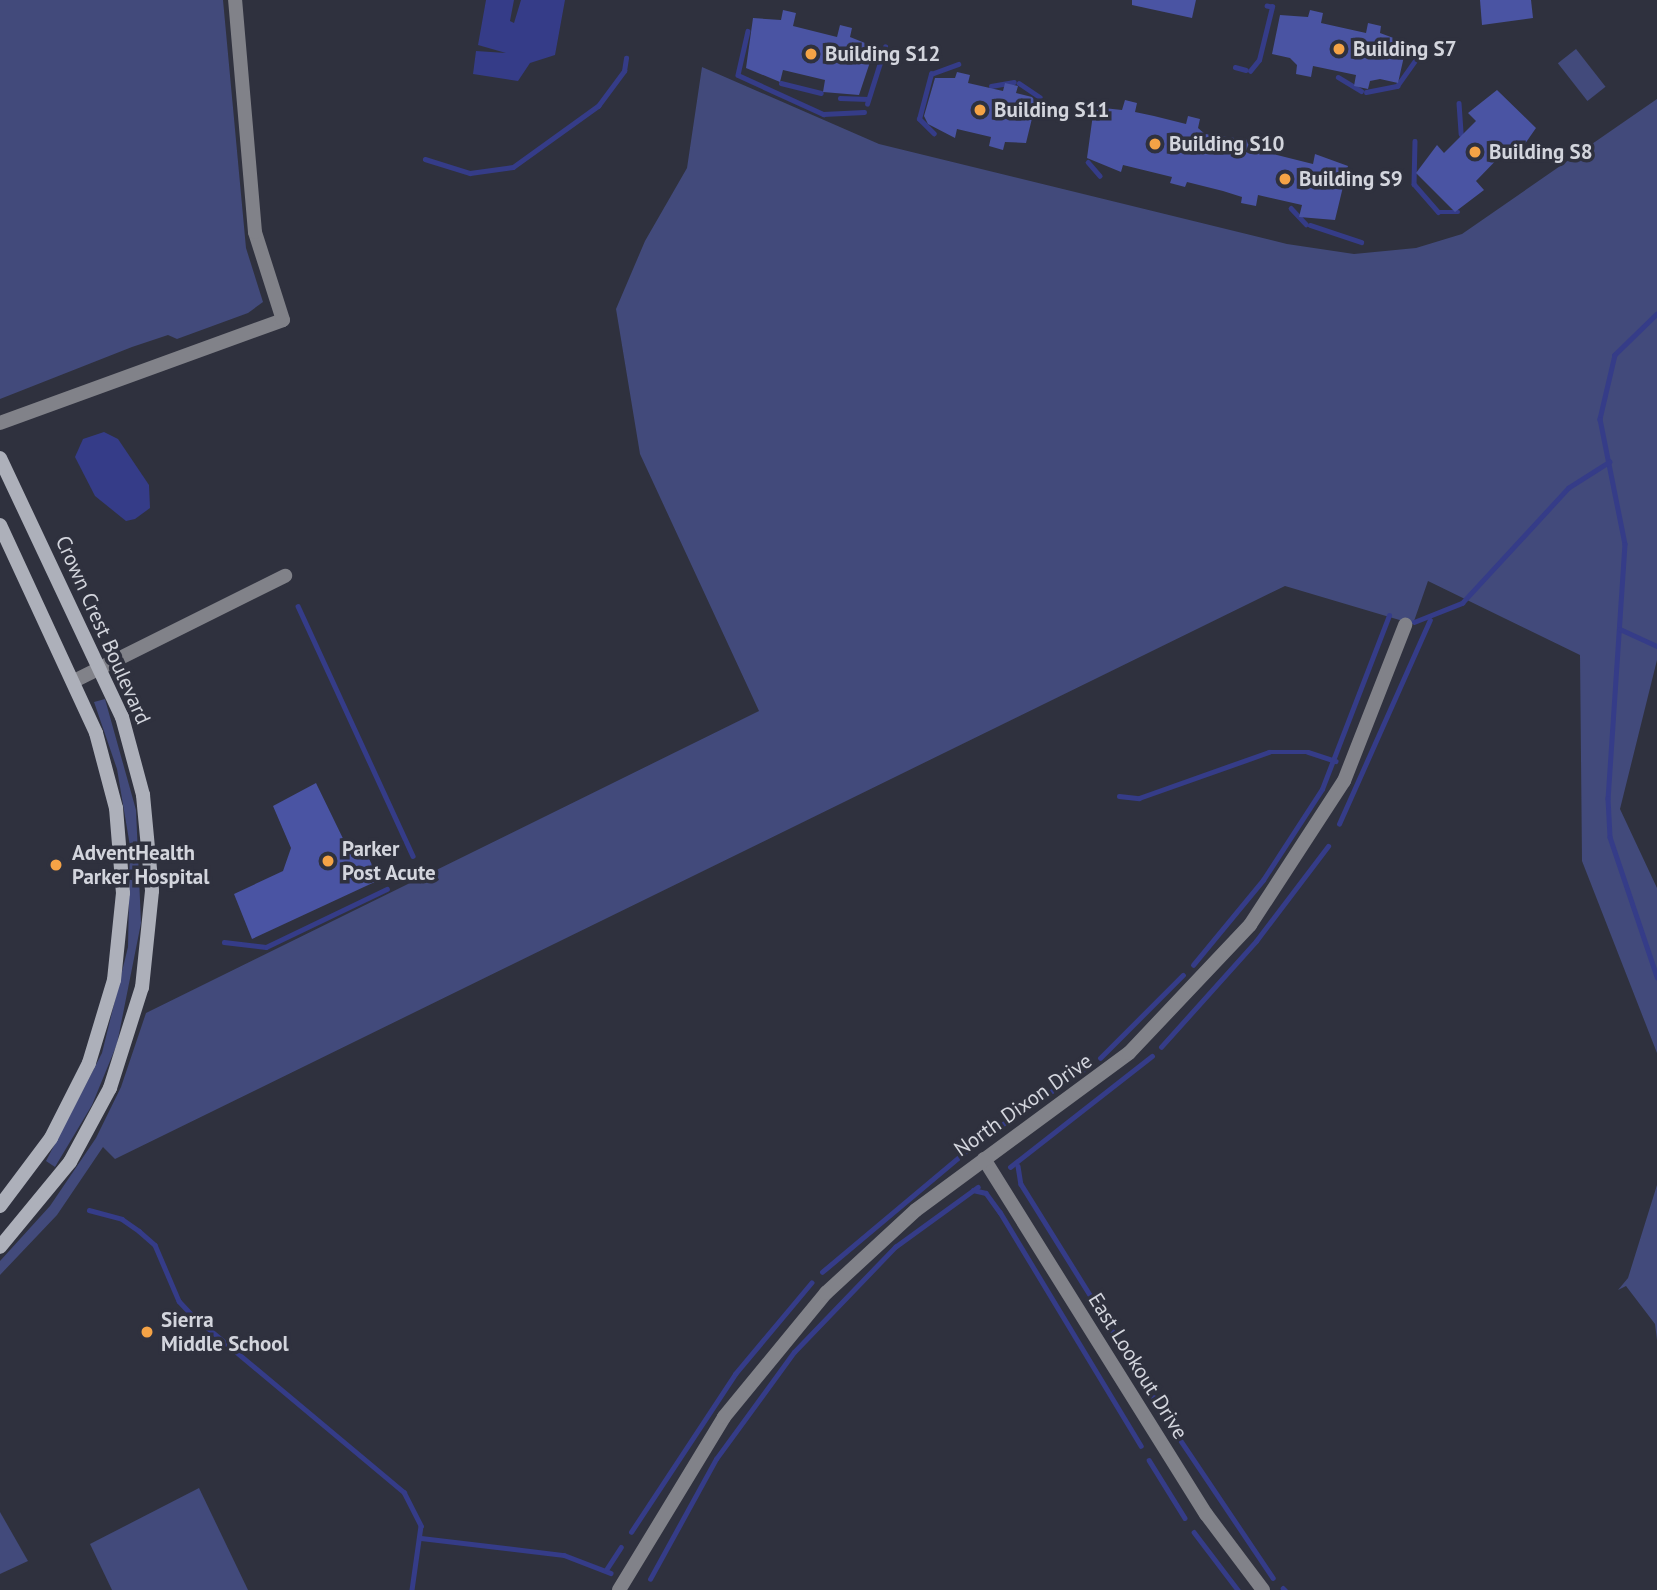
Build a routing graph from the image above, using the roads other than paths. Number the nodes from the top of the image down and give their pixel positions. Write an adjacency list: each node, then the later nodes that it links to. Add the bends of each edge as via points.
1 (235, 0): 2 (street, via 255,232 283,320)
2 (0, 423)
3 (0, 458): 7 (main road, Crown Crest Boulevard)
4 (0, 525): 8 (main road)
5 (285, 576): 7 (street)
6 (1405, 625): 9 (street, North Dixon Drive, via 1344,781 1250,925 1129,1053)
7 (101, 668): 8 (street); 11 (main road, Crown Crest Boulevard, via 130,741 147,820 152,891 144,976 123,1055 89,1131 49,1191)
8 (74, 681): 10 (main road, via 96,733 116,808 123,880 119,948 103,1022 79,1086 45,1148)
9 (984, 1159): 12 (street, North Dixon Drive, via 878,1241 775,1348 703,1449); 13 (street, East Lookout Drive, via 1195,1497)
10 (0, 1206)
11 (0, 1247)
12 (619, 1590)
13 (1263, 1590)

